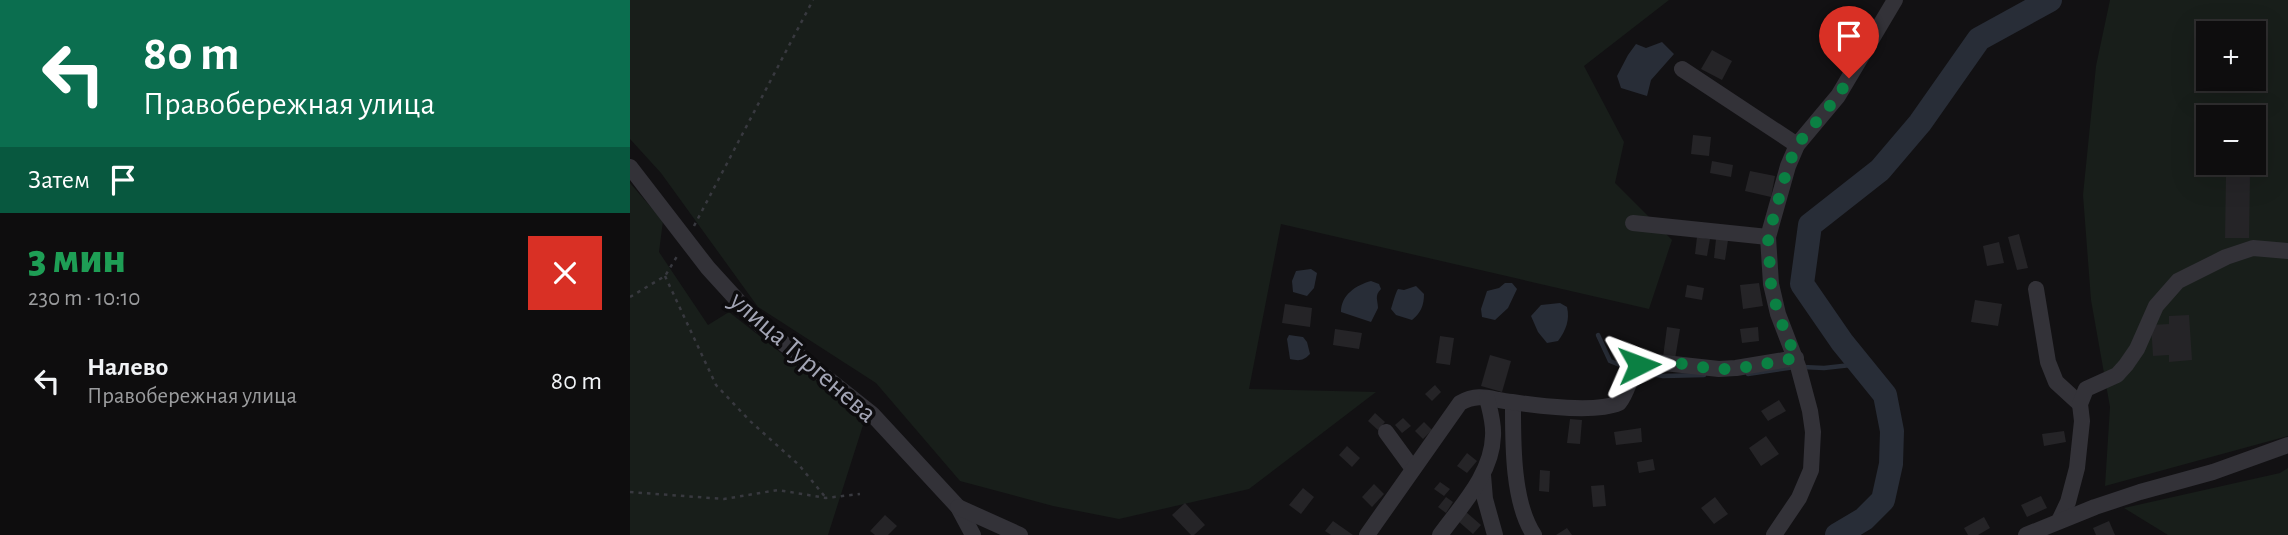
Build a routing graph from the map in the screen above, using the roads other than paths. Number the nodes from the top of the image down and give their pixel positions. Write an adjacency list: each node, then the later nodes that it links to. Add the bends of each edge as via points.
1 (1895, 0): 3 (street, via 1838,96)
2 (1682, 69): 3 (street)
3 (1797, 145): 6 (street)
4 (630, 167): 17 (street, улица Тургенева, via 708,268 759,324 872,414)
5 (1633, 223): 6 (street)
6 (1768, 237): 9 (street, via 1773,294)
7 (2288, 250): 12 (street, via 2253,248 2178,281 2156,306 2126,365 2117,375 2086,389)
8 (2036, 289): 12 (street, via 2048,362 2056,382)
9 (1796, 358): 11 (street, via 1719,369 1645,363 1634,371 1619,402 1601,409); 25 (street, via 1813,432 1811,470)
10 (1487, 398): 11 (street); 15 (street, via 1471,397 1460,403); 16 (street, via 1493,436)
11 (1514, 403): 24 (street, via 1516,476 1523,513)
12 (2080, 404): 18 (street, via 2077,468)
13 (1386, 432): 15 (street)
14 (2288, 445): 18 (street)
15 (1413, 469): 21 (street)
16 (1483, 475): 22 (street); 23 (street)
17 (958, 507): 19 (street); 20 (street)
18 (2059, 521): 26 (street)
19 (974, 535)
20 (1020, 535)
21 (1367, 535)
22 (1440, 535)
23 (1495, 535)
24 (1534, 535)
25 (1774, 535)
26 (2026, 535)

